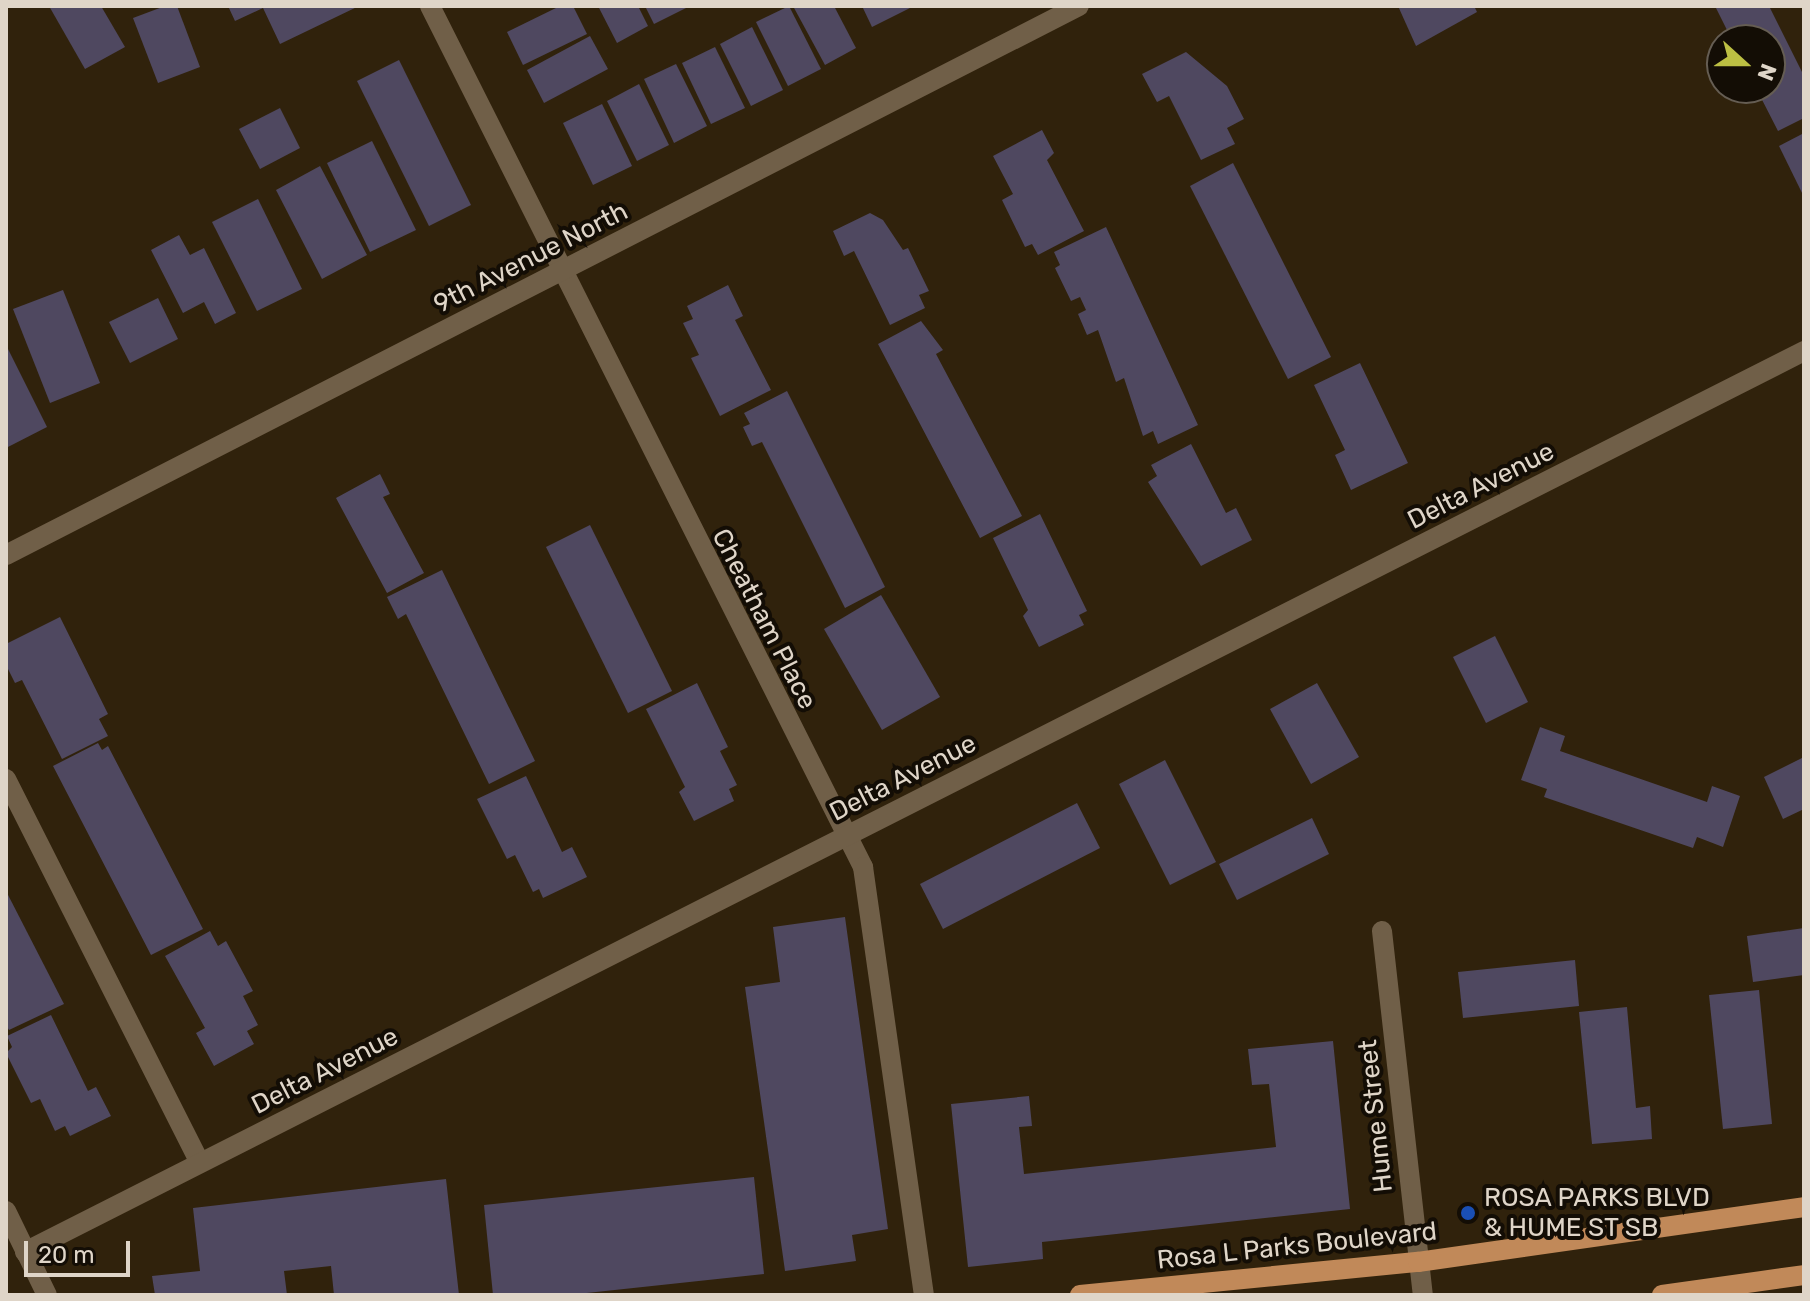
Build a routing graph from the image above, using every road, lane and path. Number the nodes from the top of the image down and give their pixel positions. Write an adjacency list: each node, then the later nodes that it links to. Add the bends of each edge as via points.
1 (430, 6): 3 (street, Cheatham Place)
2 (1079, 6): 3 (street, 9th Avenue North)
3 (560, 272): 5 (street, 9th Avenue North); 7 (street, Cheatham Place)
4 (1804, 351): 7 (street, Delta Avenue)
5 (6, 555)
6 (6, 779): 9 (street)
7 (844, 837): 9 (street, Delta Avenue); 16 (street, Cheatham Place, via 863,867)
8 (1382, 931): 13 (street, Hume Street)
9 (200, 1163): 12 (street, Delta Avenue)
10 (1804, 1207): 13 (main road, Rosa L Parks Boulevard)
11 (6, 1211): 12 (street)
12 (25, 1252): 15 (street)
13 (1418, 1262): 17 (main road, Rosa L Parks Boulevard); 18 (street, Hume Street)
14 (1804, 1275): 19 (main road)
15 (47, 1295)
16 (924, 1295)
17 (1080, 1295)
18 (1423, 1295)
19 (1662, 1295)

